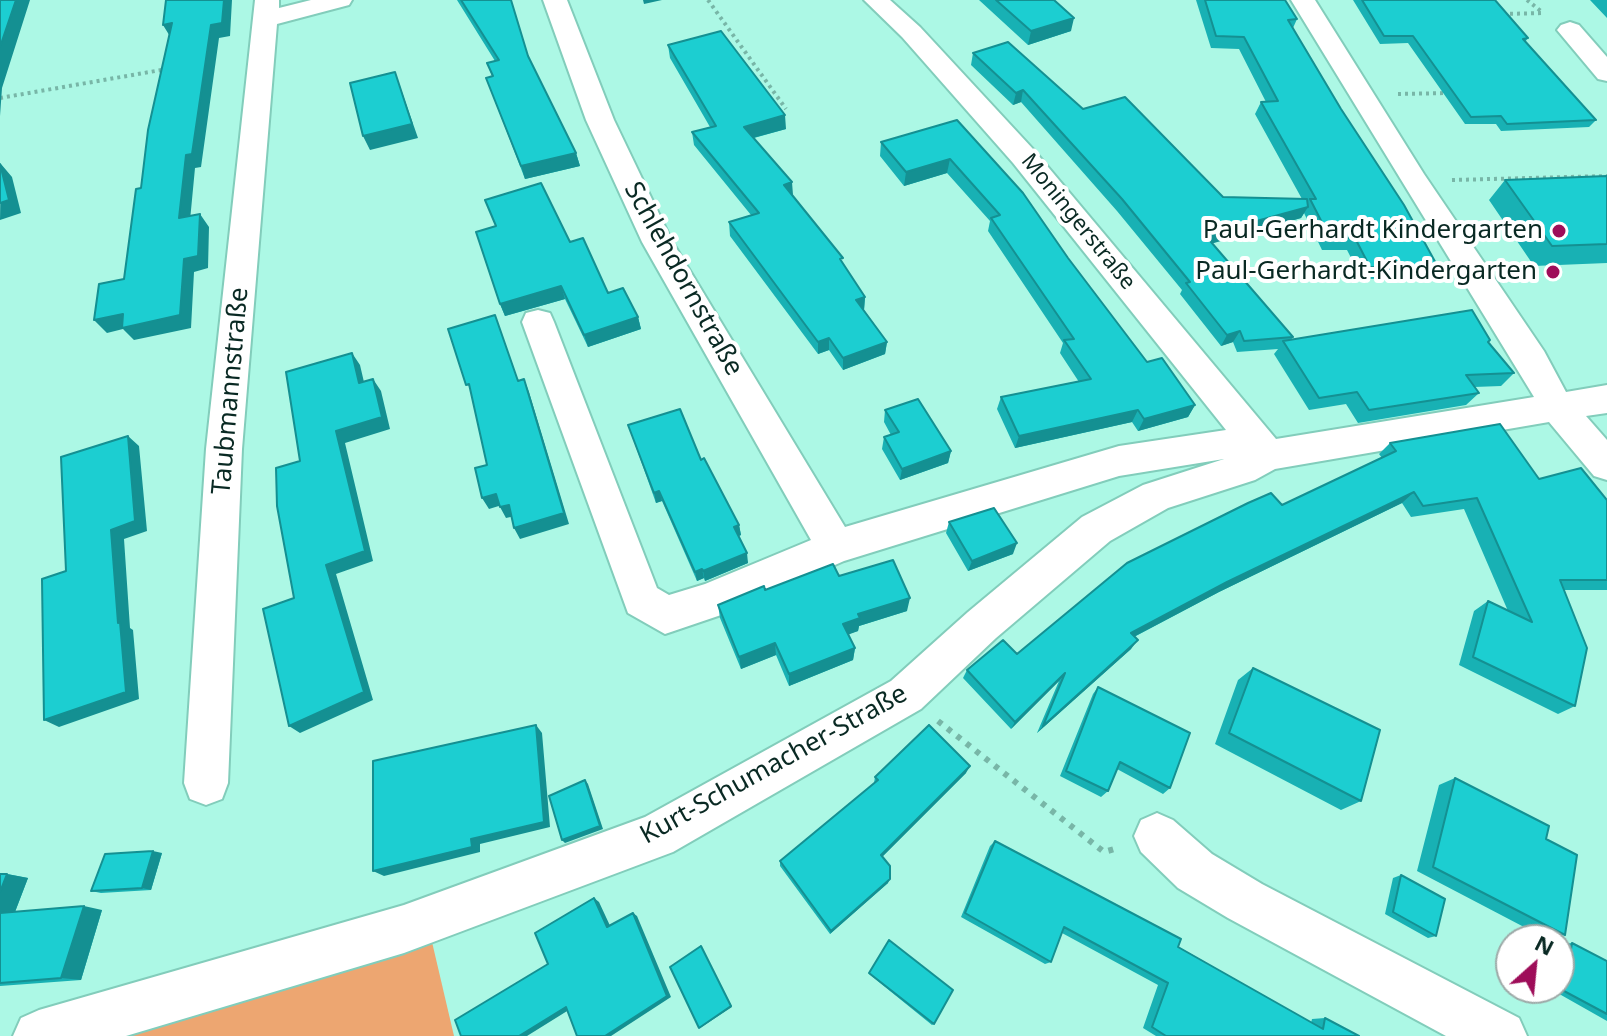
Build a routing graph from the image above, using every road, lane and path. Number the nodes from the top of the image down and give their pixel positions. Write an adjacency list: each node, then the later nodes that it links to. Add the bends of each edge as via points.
1 (340, 0): 6 (street)
2 (555, 0): 23 (street, Schlehdornstraße, via 600,120 657,242)
3 (708, 0): 15 (path)
4 (876, 0): 21 (street, Moningerstraße, via 1023,156)
5 (1303, 0): 13 (street)
6 (267, 10): 25 (street, Taubmannstraße, via 224,449)
7 (1544, 13): 8 (path)
8 (1498, 14)
9 (1570, 30): 11 (street)
10 (173, 68): 14 (path)
11 (1607, 73)
12 (1453, 93): 13 (path)
13 (1361, 94): 17 (street)
14 (0, 98)
15 (786, 109)
16 (1607, 176): 17 (path)
17 (1414, 181): 20 (street, via 1532,360)
18 (538, 322): 23 (street, via 642,600 665,615)
19 (1607, 399): 20 (street, Kurt-Schumacher-Straße)
20 (1557, 407): 21 (street, Kurt-Schumacher-Straße); 22 (street)
21 (1268, 455): 23 (street, via 1228,444 1119,461); 24 (street, Kurt-Schumacher-Straße, via 1242,469 1156,496 1096,529)
22 (1607, 465)
23 (836, 547)
24 (906, 695): 27 (path); 28 (street, Kurt-Schumacher-Straße, via 657,836 404,929)
25 (206, 783)
26 (1157, 836): 29 (street, via 1195,871 1245,901)
27 (1104, 852)
28 (39, 1036)
29 (1501, 1036)

